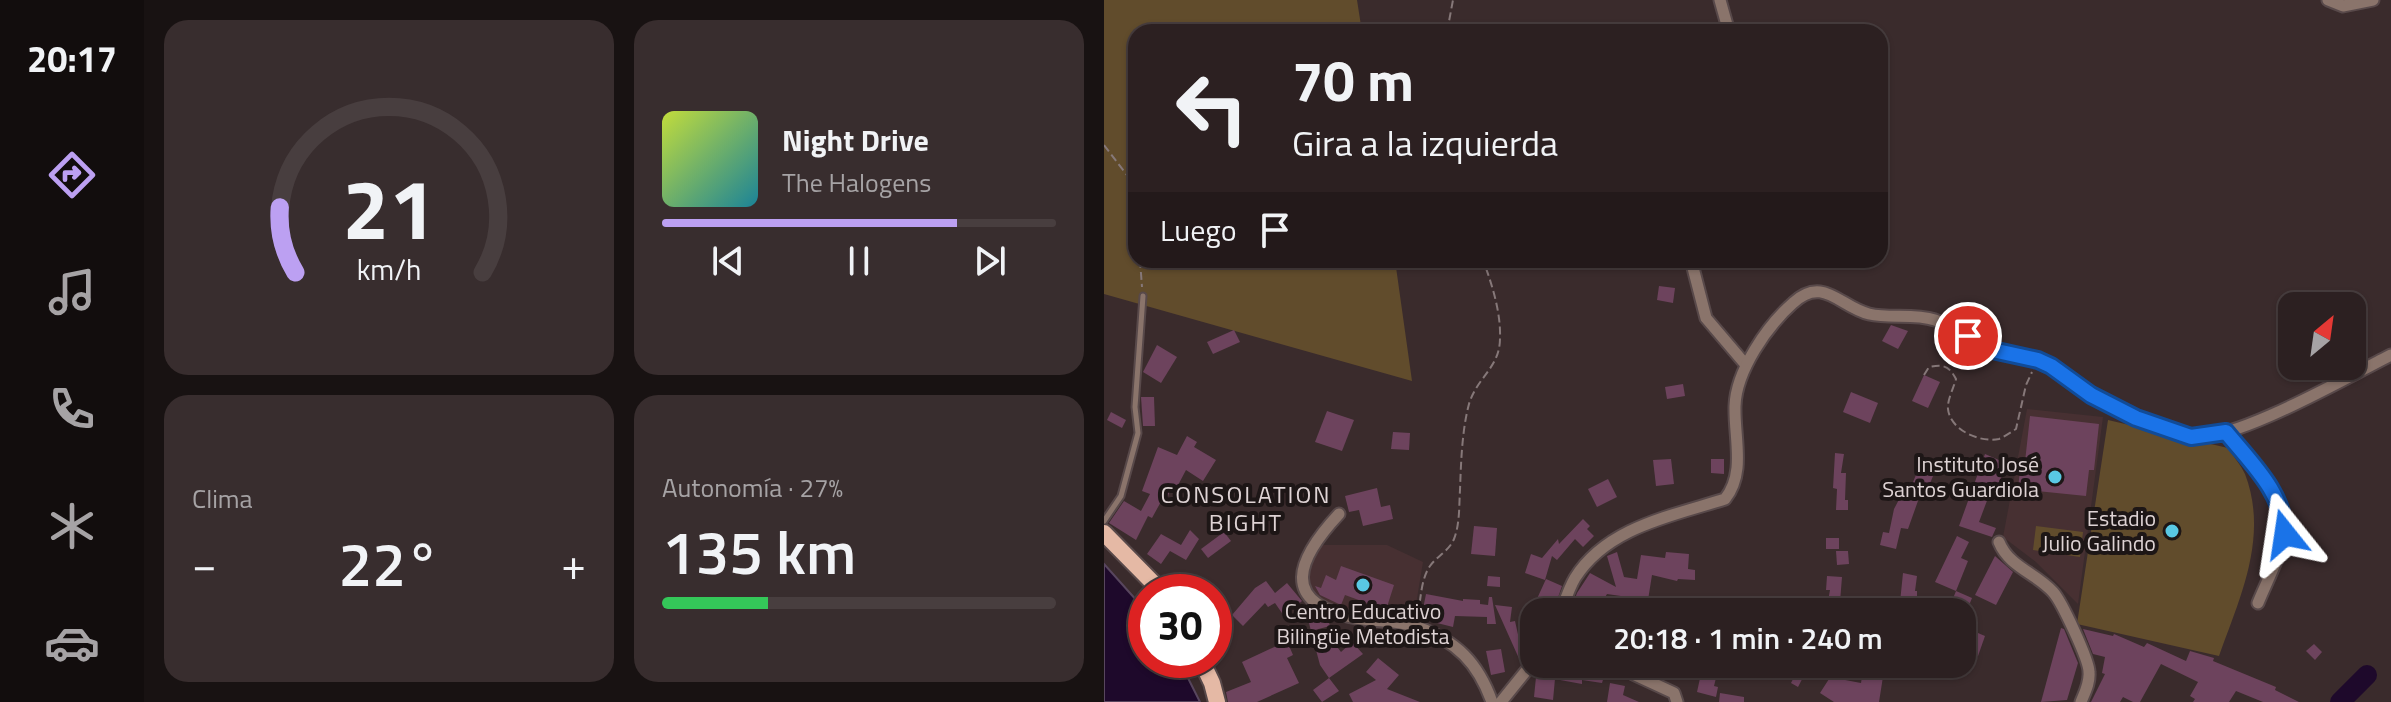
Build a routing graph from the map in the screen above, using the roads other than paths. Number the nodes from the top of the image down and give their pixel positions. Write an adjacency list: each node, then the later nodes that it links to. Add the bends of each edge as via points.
1 (1720, 0): 4 (street)
2 (2328, 0): 3 (street, via 2343,6)
3 (2373, 0)
4 (1727, 24)
5 (1693, 268): 8 (street, via 1706,318)
6 (1143, 296): 11 (lane, via 1138,433 1121,496)
7 (2391, 355): 9 (street)
8 (1746, 365): 9 (street, via 1793,302 1819,291 1872,315 1934,319 1997,351 2038,360 2136,418 2191,437); 15 (street, via 1735,404 1737,477 1732,490 1725,499 1640,526 1608,544 1574,579)
9 (2226, 432): 16 (street, via 2268,483 2284,515 2285,534)
10 (1339, 514): 21 (street, via 1311,546 1301,586 1307,594 1329,609 1416,627 1454,647 1483,676)
11 (1104, 521)
12 (1104, 533): 14 (main road)
13 (1999, 542): 24 (street, via 2012,562 2063,606 2090,669)
14 (1144, 574)
15 (1567, 598)
16 (2258, 603)
17 (1210, 678): 20 (main road)
18 (1520, 678): 22 (street)
19 (1642, 678): 23 (street, via 1674,693)
20 (1217, 702)
21 (1492, 702)
22 (1501, 702)
23 (1677, 702)
24 (2081, 702)

